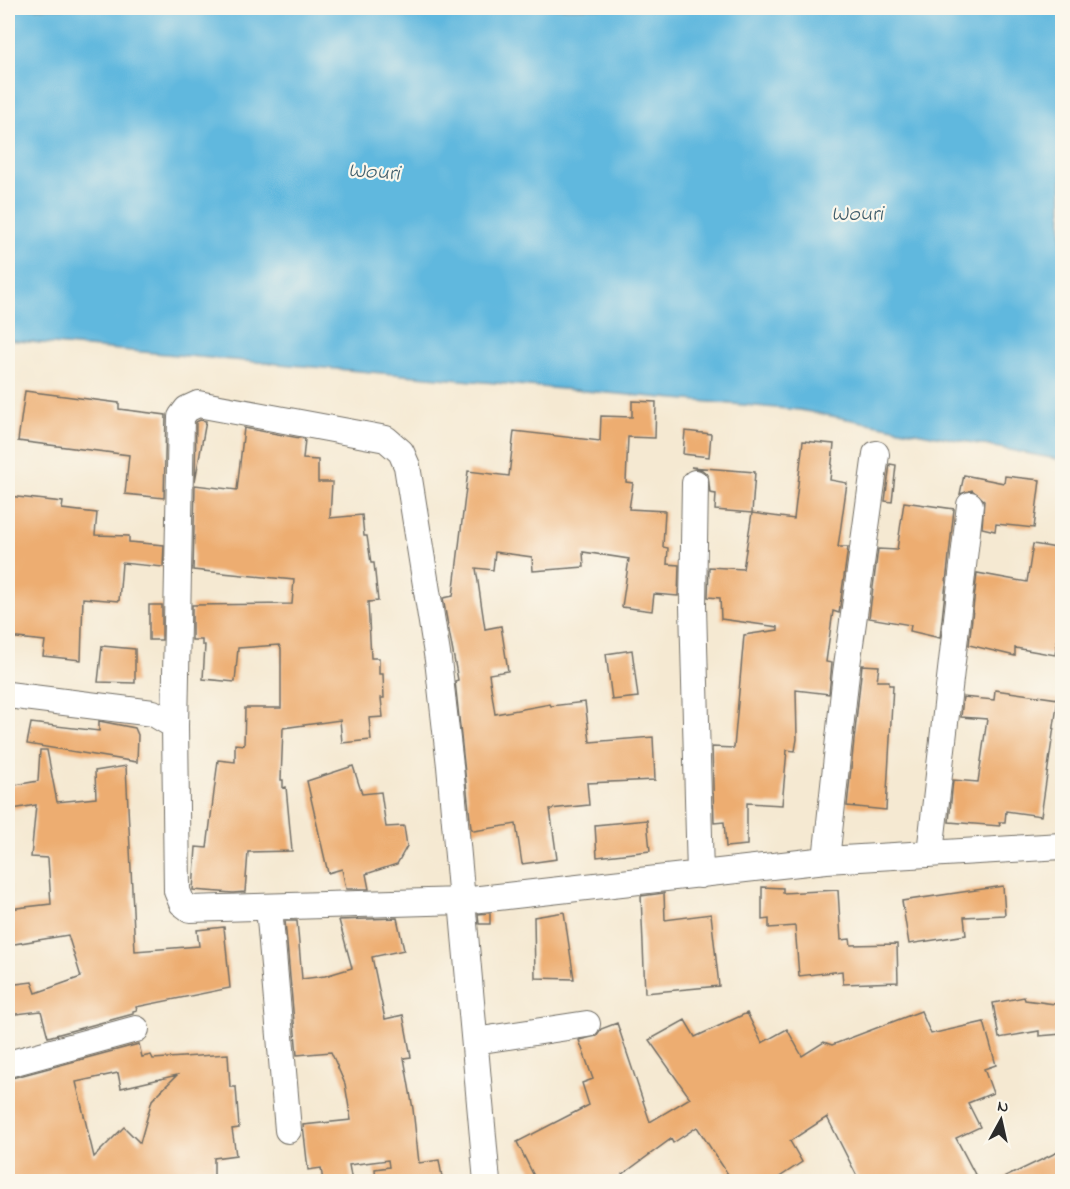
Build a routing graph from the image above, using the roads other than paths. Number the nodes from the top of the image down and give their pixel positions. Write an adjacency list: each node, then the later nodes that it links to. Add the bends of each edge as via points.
1 (876, 454): 8 (street, via 846,673)
2 (695, 483): 9 (street, via 693,606)
3 (970, 505): 7 (street)
4 (8, 695): 5 (street, via 153,712)
5 (175, 726): 10 (street, via 181,417 198,404 386,439 401,452 407,465 439,672); 11 (street, via 177,891 182,903 190,909)
6 (1062, 846): 7 (street)
7 (930, 853): 8 (street)
8 (826, 860): 9 (street)
9 (700, 875): 10 (street)
10 (462, 901): 11 (street); 14 (street)
11 (269, 907): 16 (street)
12 (587, 1024): 14 (street)
13 (136, 1029): 15 (street)
14 (475, 1041): 17 (street)
15 (8, 1064)
16 (288, 1130)
17 (487, 1182)

